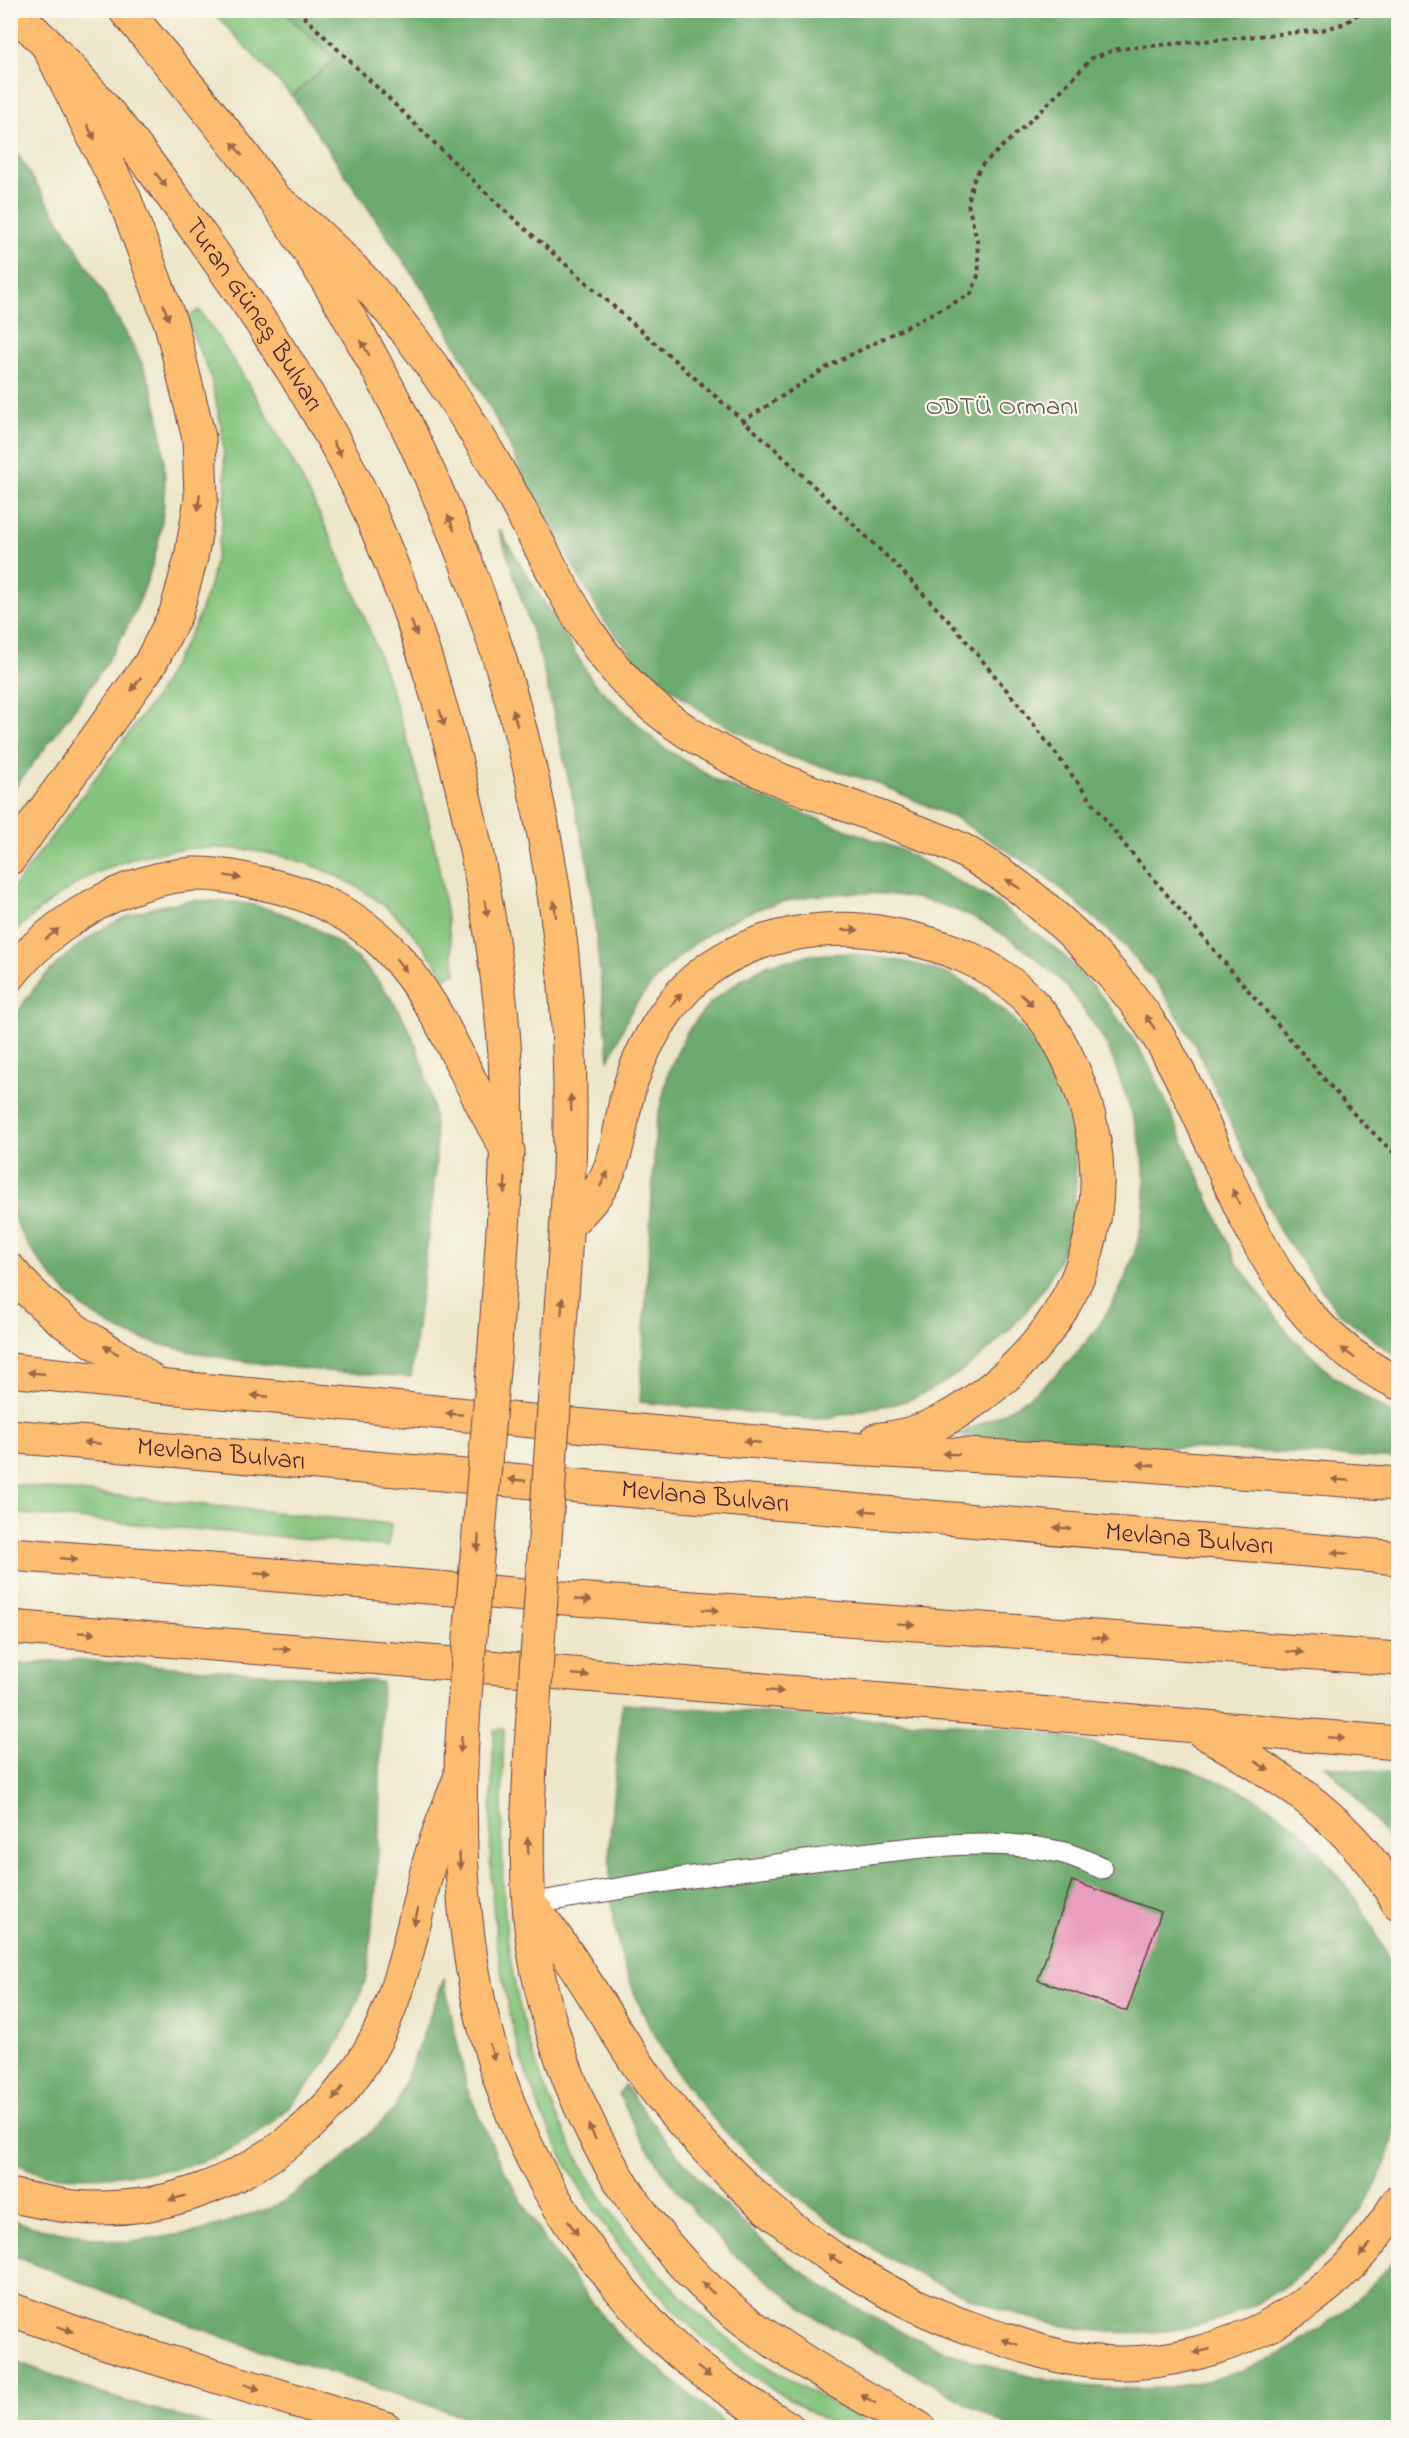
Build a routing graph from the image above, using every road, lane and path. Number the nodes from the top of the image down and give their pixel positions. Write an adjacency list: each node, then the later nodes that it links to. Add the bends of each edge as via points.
1 (12, 10): 5 (main road, Turan Güneş Bulvarı)
2 (125, 10): 6 (main road, one-way to 2)
3 (297, 10): 7 (path, via 504,210)
4 (1363, 10): 7 (path, via 1346,23 1322,30 1118,50 1092,58 981,166 968,204 979,273 971,294 829,366)
5 (46, 42): 8 (main road, one-way to 8, via 124,197 171,324 199,438 201,499 192,558 176,613 150,664); 10 (main road, Turan Güneş Bulvarı, one-way to 10, via 170,191 288,367 366,504 426,662 478,860 502,1010)
6 (271, 196): 12 (main road, one-way to 6, via 572,1126 567,1011 554,900 524,754 499,659 473,577 426,464 335,295); 15 (main road, one-way to 6, via 1353,1357 1322,1332 1295,1301 1271,1267 1188,1091 1151,1023 1097,958 1035,898 961,849 727,758 652,706 618,671 575,615 468,417 414,340 330,243)
7 (742, 422): 11 (path, via 831,501 958,631 1124,844 1355,1115)
8 (10, 858)
9 (10, 975): 10 (main road, one-way to 10, via 64,925 136,886 193,874 223,875 294,891 361,924 411,976 437,1012 480,1105)
10 (508, 1151): 26 (main road, Turan Güneş Bulvarı, one-way to 26, bridge)
11 (1398, 1156)
12 (568, 1224): 18 (main road, one-way to 18, via 592,1201 607,1176 627,1096 656,1027 676,998 708,969 744,950 784,936 826,929 880,932 959,952 1033,1004 1058,1038 1075,1074 1090,1119 1098,1169 1097,1213 1089,1250 1067,1301 1042,1340 1009,1374 959,1414 900,1438); 29 (main road, one-way to 12, bridge, via 527,1807)
13 (10, 1270): 16 (main road, one-way to 13, via 119,1355 46,1308)
14 (10, 1370): 16 (main road, one-way to 14)
15 (1398, 1383)
16 (157, 1386): 18 (main road, one-way to 16)
17 (10, 1436): 21 (main road, Mevlana Bulvarı, one-way to 17)
18 (811, 1447): 19 (main road, one-way to 18, via 1119,1462)
19 (1398, 1484)
20 (10, 1554): 23 (main road, one-way to 23)
21 (1398, 1558)
22 (17, 1629): 24 (main road, one-way to 24)
23 (1398, 1659)
24 (1194, 1726): 25 (main road, one-way to 25); 28 (main road, one-way to 28, via 1295,1788 1327,1813 1380,1872)
25 (1398, 1743)
26 (459, 1781): 30 (main road, one-way to 30, via 428,1865 400,1982 382,2027 333,2101 313,2120 262,2161 202,2190 172,2199 97,2208); 34 (main road, one-way to 34, via 464,1915 476,1995 497,2072 524,2143 558,2207 639,2311 685,2357 737,2396)
27 (1102, 1868): 29 (lane, via 1061,1852 1013,1845 963,1845 708,1873)
28 (1398, 1903)
29 (530, 1904): 31 (main road, one-way to 29, via 1363,2253 1313,2298 1260,2331 1218,2348 1154,2360 1084,2361 1017,2345 949,2322 852,2271 790,2226 725,2168 650,2081 555,1934); 35 (main road, one-way to 29, via 753,2326 705,2285 630,2197 603,2154 561,2057 538,1972)
30 (10, 2195)
31 (1398, 2202)
32 (10, 2309): 33 (main road, one-way to 33, via 84,2336)
33 (385, 2427)
34 (788, 2427)
35 (918, 2427)

